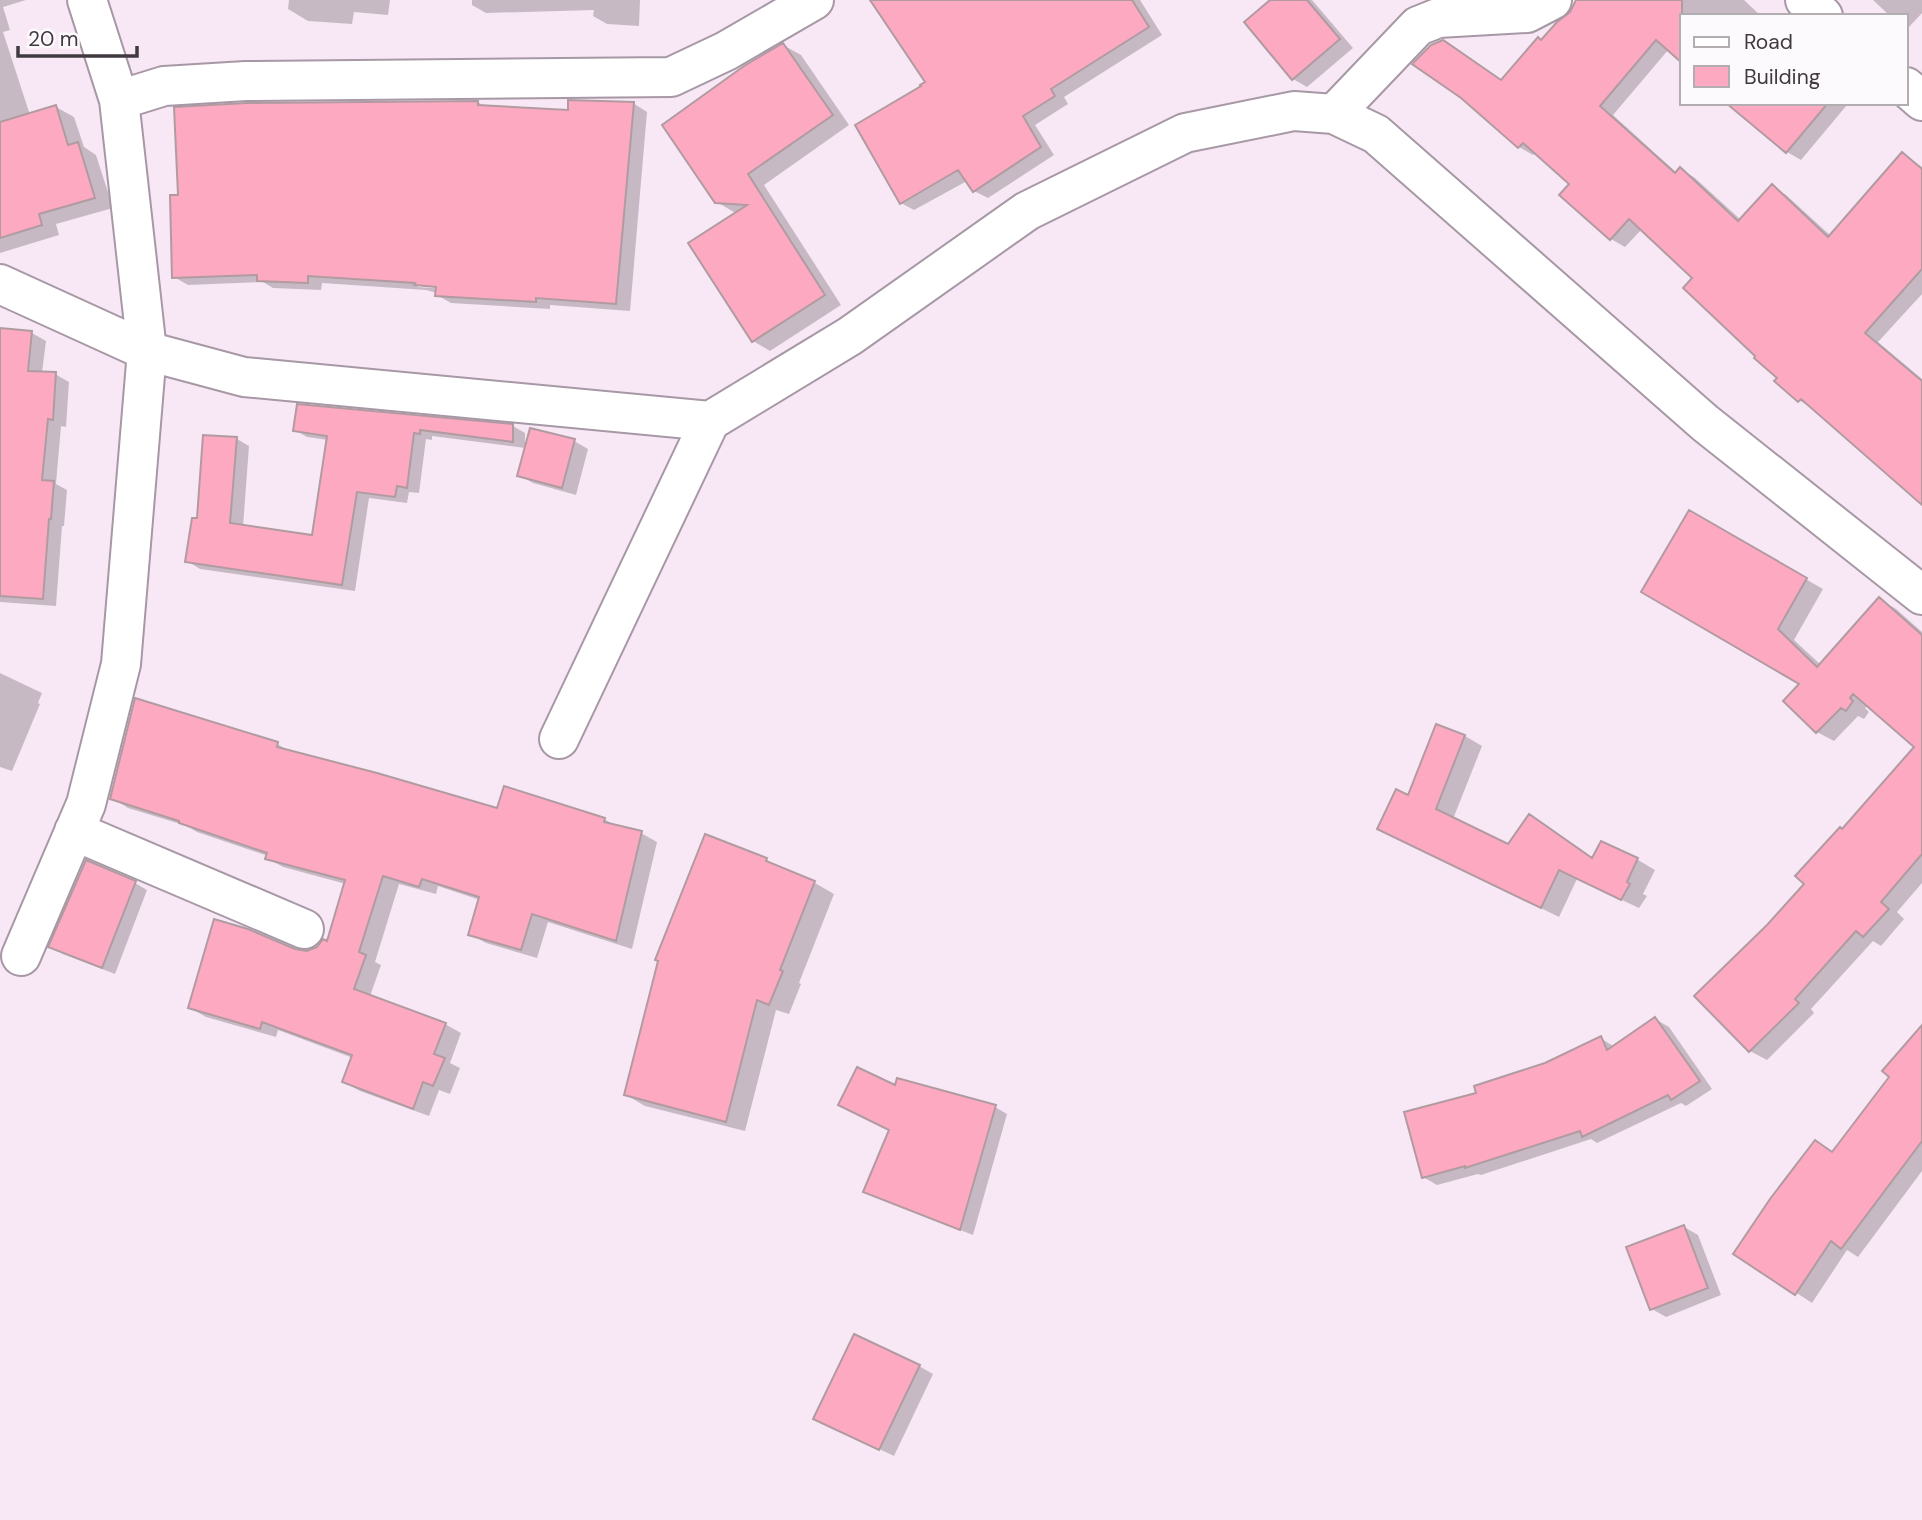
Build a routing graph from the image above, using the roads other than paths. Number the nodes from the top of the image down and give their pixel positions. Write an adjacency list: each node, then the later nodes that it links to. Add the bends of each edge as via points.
1 (86, 0): 7 (street)
2 (814, 0): 7 (street, via 671,77 246,81 164,86)
3 (1552, 0): 9 (street, via 1527,13 1438,18 1418,26)
4 (1805, 0): 5 (street)
5 (1821, 14)
6 (1908, 89): 8 (street)
7 (119, 100): 11 (street)
8 (1922, 100)
9 (1334, 114): 12 (street, via 1294,111 1172,139 1027,211 850,336); 13 (street, via 1376,134 1705,423)
10 (0, 284): 11 (street)
11 (147, 351): 12 (street, via 244,377); 15 (street, via 121,664 86,804)
12 (710, 421): 14 (street)
13 (1922, 595)
14 (559, 739)
15 (74, 831): 16 (street); 17 (street)
16 (304, 929)
17 (20, 956)

